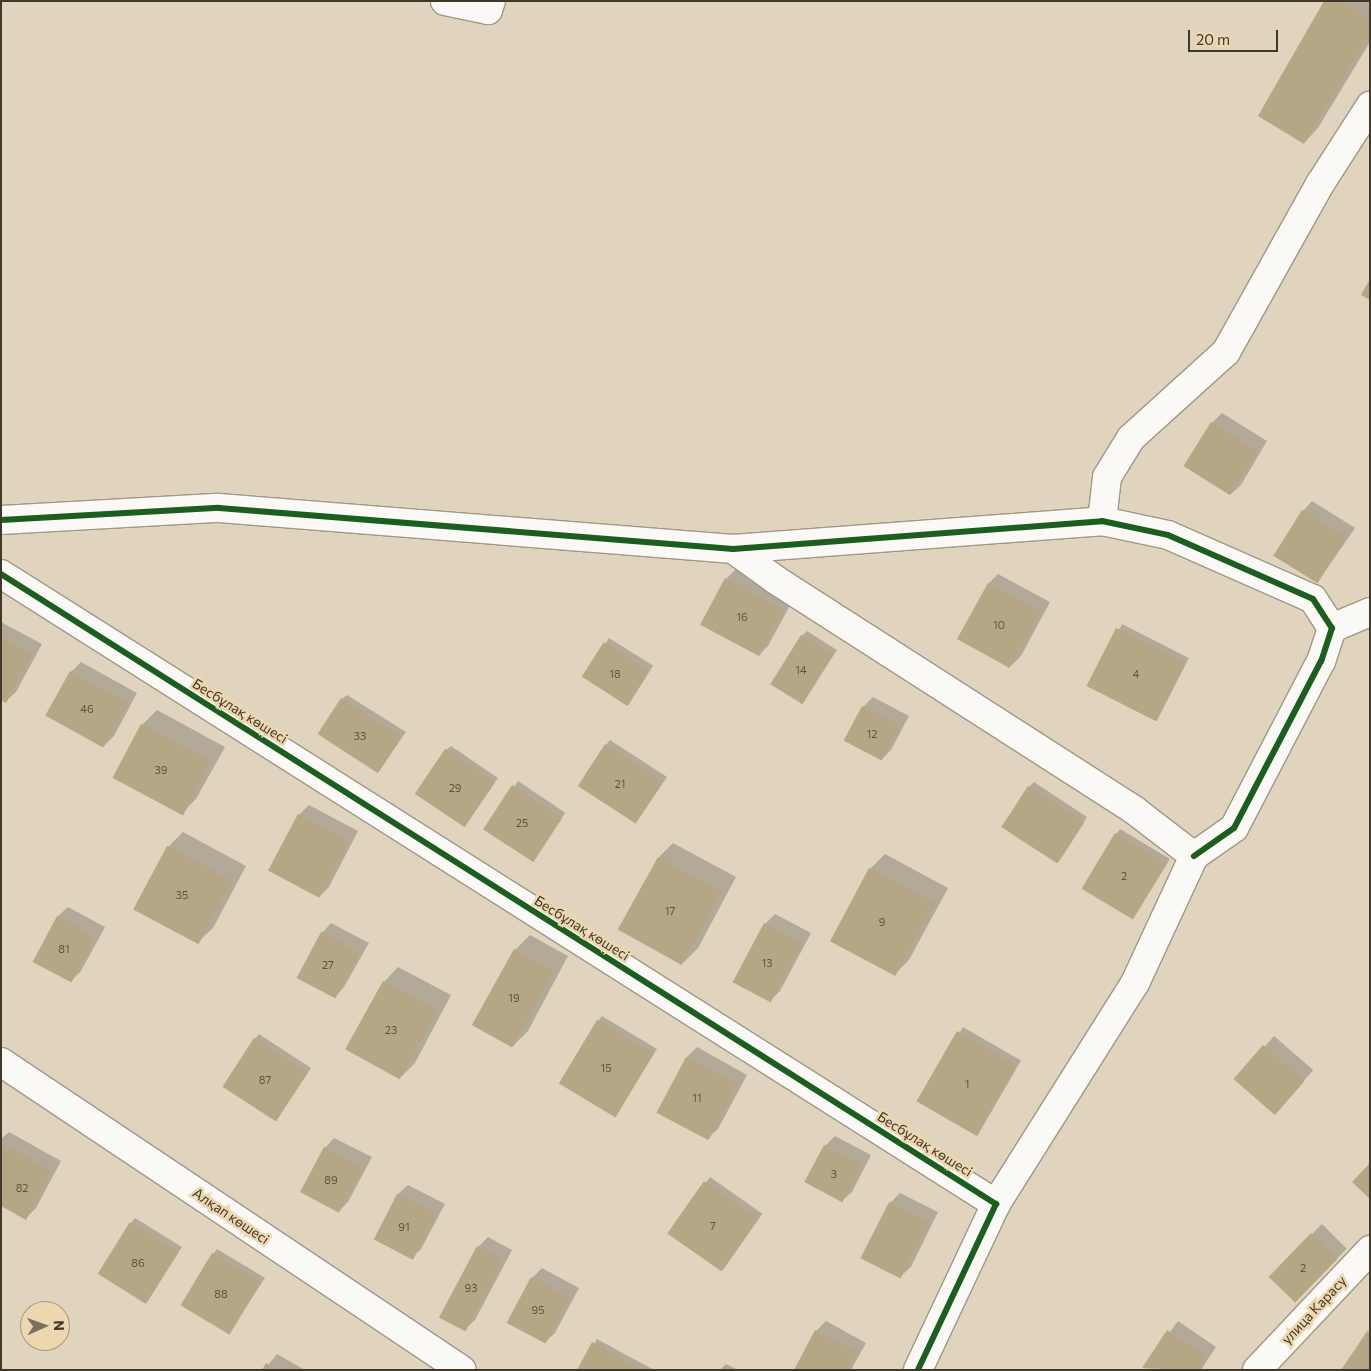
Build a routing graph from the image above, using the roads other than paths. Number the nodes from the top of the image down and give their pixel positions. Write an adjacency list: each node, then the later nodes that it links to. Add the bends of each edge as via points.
1 (445, 1): 2 (street, via 488,10)
2 (492, 1)
3 (1370, 106): 5 (street, via 1320,184 1226,352 1131,438 1107,477)
4 (1, 520): 6 (street, via 219,508)
5 (1102, 521): 6 (street); 9 (street, via 1168,535 1313,599)
6 (733, 549): 10 (street, via 784,586 1134,810)
7 (1, 574): 12 (street, Бесбұлақ көшесі)
8 (1370, 612): 9 (street)
9 (1332, 628): 10 (street, via 1321,661 1234,828)
10 (1194, 856): 12 (street, via 1135,983)
11 (1, 1062): 14 (street, Алқап көшесі)
12 (996, 1204): 15 (street)
13 (1370, 1250): 16 (street, улица Карасу)
14 (462, 1370)
15 (918, 1370)
16 (1257, 1370)

